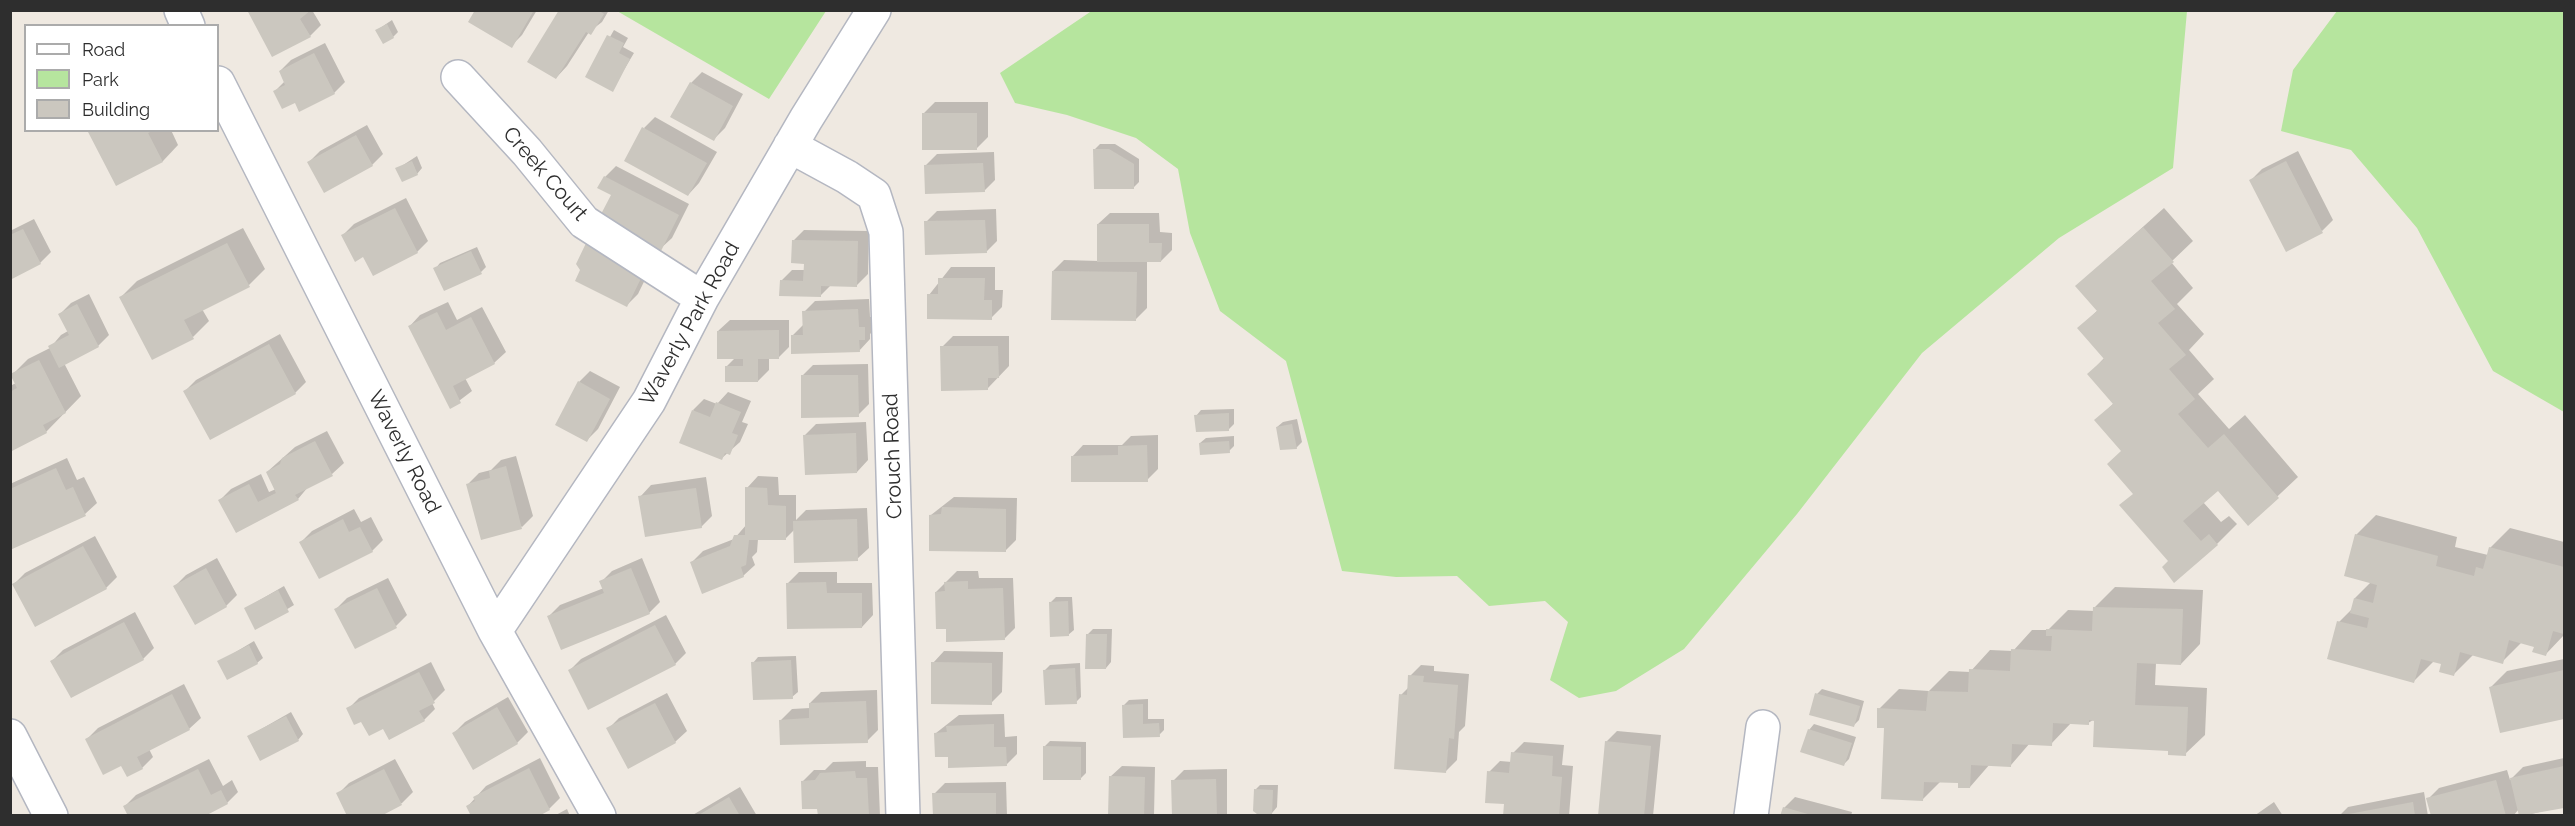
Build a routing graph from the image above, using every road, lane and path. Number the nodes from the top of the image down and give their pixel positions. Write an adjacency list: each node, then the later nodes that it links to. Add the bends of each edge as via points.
1 (181, 10): 3 (street)
2 (874, 10): 6 (street, Waverly Park Road)
3 (188, 24)
4 (458, 77): 7 (street, Creek Court, via 584,222)
5 (219, 85): 8 (street, Waverly Road)
6 (790, 146): 7 (street, Waverly Park Road); 13 (street, Crouch Road, via 874,195 886,232)
7 (702, 298): 8 (street, Waverly Park Road, via 649,401)
8 (495, 631): 12 (street, Waverly Road)
9 (1763, 727): 14 (street)
10 (10, 736): 11 (street)
11 (51, 816)
12 (599, 816)
13 (903, 816)
14 (1751, 816)

